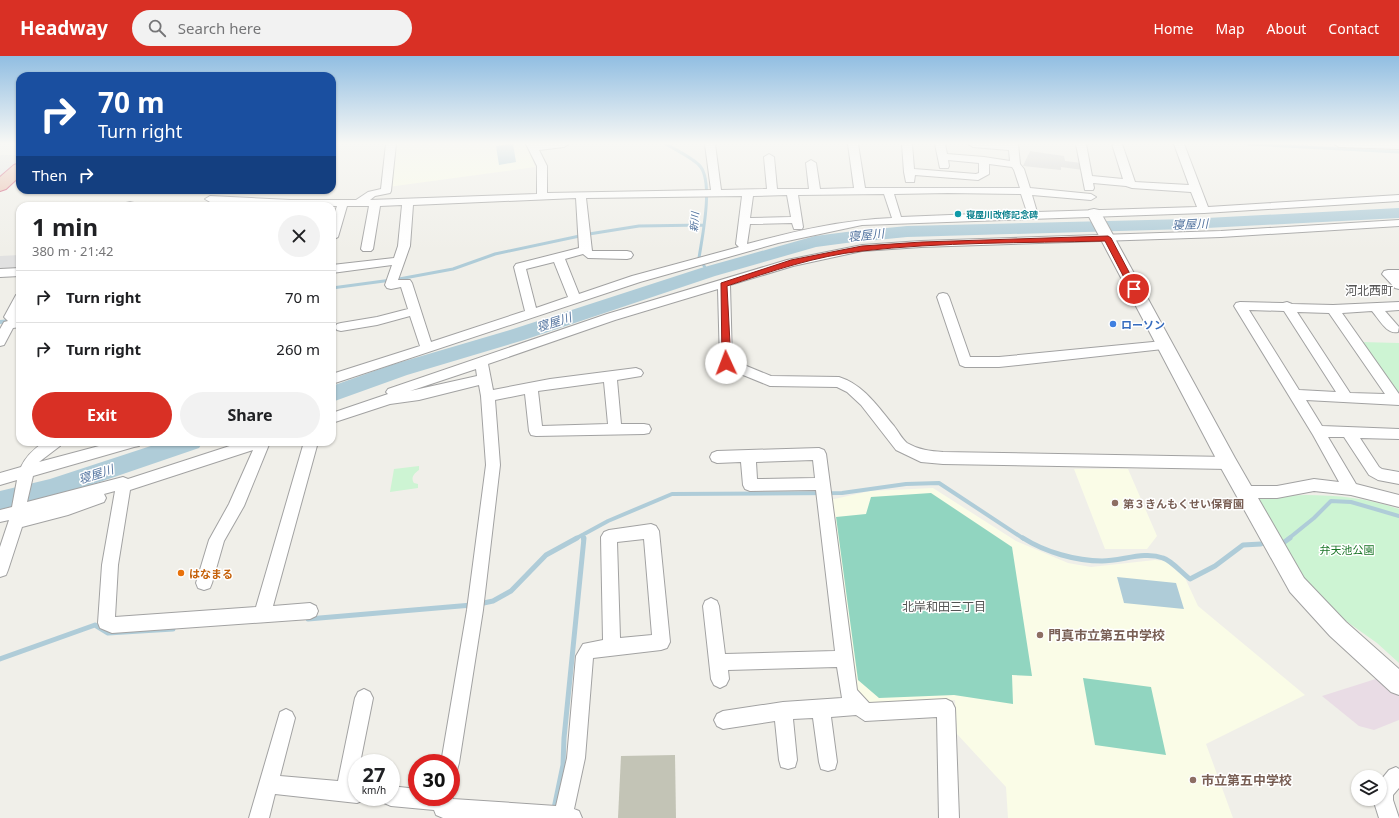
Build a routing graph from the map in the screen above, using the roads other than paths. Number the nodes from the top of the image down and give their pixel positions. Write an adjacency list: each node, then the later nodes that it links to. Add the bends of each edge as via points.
1 (1088, 179): 31 (street)
2 (15, 180): 23 (highway)
3 (387, 180): 37 (street, via 386,191 372,194)
4 (542, 180): 30 (street)
5 (711, 180): 22 (street)
6 (771, 180): 25 (street)
7 (813, 180): 27 (street)
8 (858, 180): 18 (street)
9 (910, 180): 20 (street)
10 (946, 180): 17 (street)
11 (1022, 180): 21 (street)
12 (1094, 180): 15 (street)
13 (1128, 180): 15 (street)
14 (1192, 180): 16 (street)
15 (1129, 183): 16 (street)
16 (1195, 189): 39 (street)
17 (948, 190): 20 (street); 21 (street)
18 (860, 191): 19 (street); 27 (street)
19 (888, 191): 20 (street); 42 (street)
20 (911, 191)
21 (1025, 191): 31 (street); 41 (street)
22 (711, 192): 24 (street); 29 (street)
23 (0, 193)
24 (748, 193): 25 (street); 44 (street)
25 (772, 193): 26 (street)
26 (792, 193): 27 (street); 44 (street, via 798,223)
27 (815, 193)
28 (215, 194): 33 (street)
29 (581, 195): 30 (street); 53 (street)
30 (542, 196): 34 (street)
31 (1091, 197): 40 (street)
32 (1399, 198): 39 (street)
33 (208, 202)
34 (408, 202): 38 (street); 56 (street, via 404,246)
35 (336, 203): 36 (street)
36 (343, 203): 37 (street); 47 (street)
37 (358, 203): 38 (street)
38 (375, 203): 52 (street)
39 (1204, 210): 40 (street)
40 (1094, 214): 41 (street); 50 (street)
41 (1033, 215): 43 (street)
42 (896, 216): 43 (street, via 943,214); 45 (street)
43 (960, 218): 45 (street)
44 (744, 221): 51 (street)
45 (878, 221): 64 (street, via 775,240)
46 (1399, 223): 49 (street)
47 (336, 225)
48 (1399, 228): 49 (street, via 1251,238 1214,239)
49 (1193, 235): 50 (street)
50 (1107, 237): 61 (street, via 862,248 791,263); 79 (street)
51 (742, 244)
52 (367, 249)
53 (586, 250): 54 (street, via 588,254); 55 (street)
54 (627, 255)
55 (558, 257): 64 (street); 71 (street, via 520,266)
56 (399, 261): 57 (street); 70 (street, via 391,285 406,282)
57 (336, 269)
58 (16, 272): 59 (street)
59 (0, 273)
60 (1399, 274): 62 (street, via 1388,274)
61 (724, 284): 81 (street, via 611,317); 108 (street, via 726,363 770,381 839,382 866,401 901,446 921,456)
62 (1399, 285)
63 (943, 297): 79 (street, via 965,362 999,362)
64 (575, 299): 71 (street)
65 (16, 306): 72 (street, via 10,317)
66 (1287, 306): 69 (street); 89 (street, via 1240,306); 91 (street)
67 (1399, 306): 68 (street)
68 (1375, 307): 69 (street); 76 (street)
69 (1333, 309): 92 (street)
70 (415, 311): 75 (street, via 377,322); 78 (street)
71 (531, 313): 83 (street)
72 (16, 316)
73 (16, 324): 77 (street, via 8,325)
74 (483, 324): 78 (street)
75 (341, 327)
76 (1394, 330)
77 (0, 342)
78 (425, 344): 80 (street)
79 (1164, 345): 108 (street)
80 (397, 354): 82 (street, via 374,356 354,362 344,370); 83 (street, via 357,367)
81 (481, 362): 87 (street); 93 (street)
82 (336, 372)
83 (351, 372): 86 (street)
84 (636, 373): 85 (street)
85 (610, 376): 88 (street); 95 (street)
86 (336, 378)
87 (484, 379): 90 (street); 94 (street, via 419,395 389,399)
88 (531, 388): 90 (street); 95 (street, via 536,432)
89 (1296, 395): 91 (street); 97 (street)
90 (488, 396): 136 (street, via 493,465 475,610)
91 (1346, 397): 92 (street)
92 (1398, 400)
93 (336, 411)
94 (336, 417)
95 (615, 429): 96 (street)
96 (644, 429)
97 (1318, 431): 98 (street); 113 (street)
98 (1348, 432): 99 (street); 110 (street, via 1374,471)
99 (1399, 434)
100 (49, 446): 109 (street, via 30,463)
101 (120, 446): 109 (street)
102 (232, 446): 112 (street)
103 (246, 446): 112 (street)
104 (261, 446): 120 (street, via 236,506 217,540)
105 (310, 446): 123 (street)
106 (748, 456): 107 (street); 114 (street, via 750,485); 114 (street, via 819,454)
107 (717, 457)
108 (1228, 463): 115 (street)
109 (26, 473): 111 (street); 118 (street)
110 (1399, 478)
111 (0, 479)
112 (123, 484): 118 (street, via 112,493 68,509); 123 (street, via 110,565 106,623 112,625)
113 (1351, 489): 115 (street, via 1314,485 1277,492); 116 (street)
114 (823, 490): 125 (street)
115 (1244, 492): 128 (street, via 1297,585 1338,629)
116 (1399, 501)
117 (0, 516): 118 (street)
118 (17, 517): 119 (street)
119 (0, 570)
120 (204, 583)
121 (711, 606): 126 (street)
122 (310, 611): 123 (street)
123 (262, 615)
124 (612, 647): 124 (street, via 609,537 651,531 661,642); 143 (street, via 589,650 585,656)
125 (844, 659): 126 (street); 130 (street, via 849,694)
126 (718, 662): 127 (street)
127 (720, 679)
128 (1399, 684)
129 (364, 698): 135 (street)
130 (859, 706): 131 (street); 145 (street, via 865,712 946,708)
131 (821, 709): 132 (street); 138 (street)
132 (783, 711): 134 (street); 137 (street)
133 (286, 718): 140 (street)
134 (723, 720)
135 (356, 754)
136 (451, 754)
137 (788, 760)
138 (828, 762)
139 (1396, 777): 146 (street, via 1385,788 1382,803)
140 (268, 784): 141 (street); 144 (street)
141 (348, 793)
142 (443, 806): 143 (street)
143 (568, 817)
144 (259, 818)
145 (949, 818)
146 (1389, 818)

